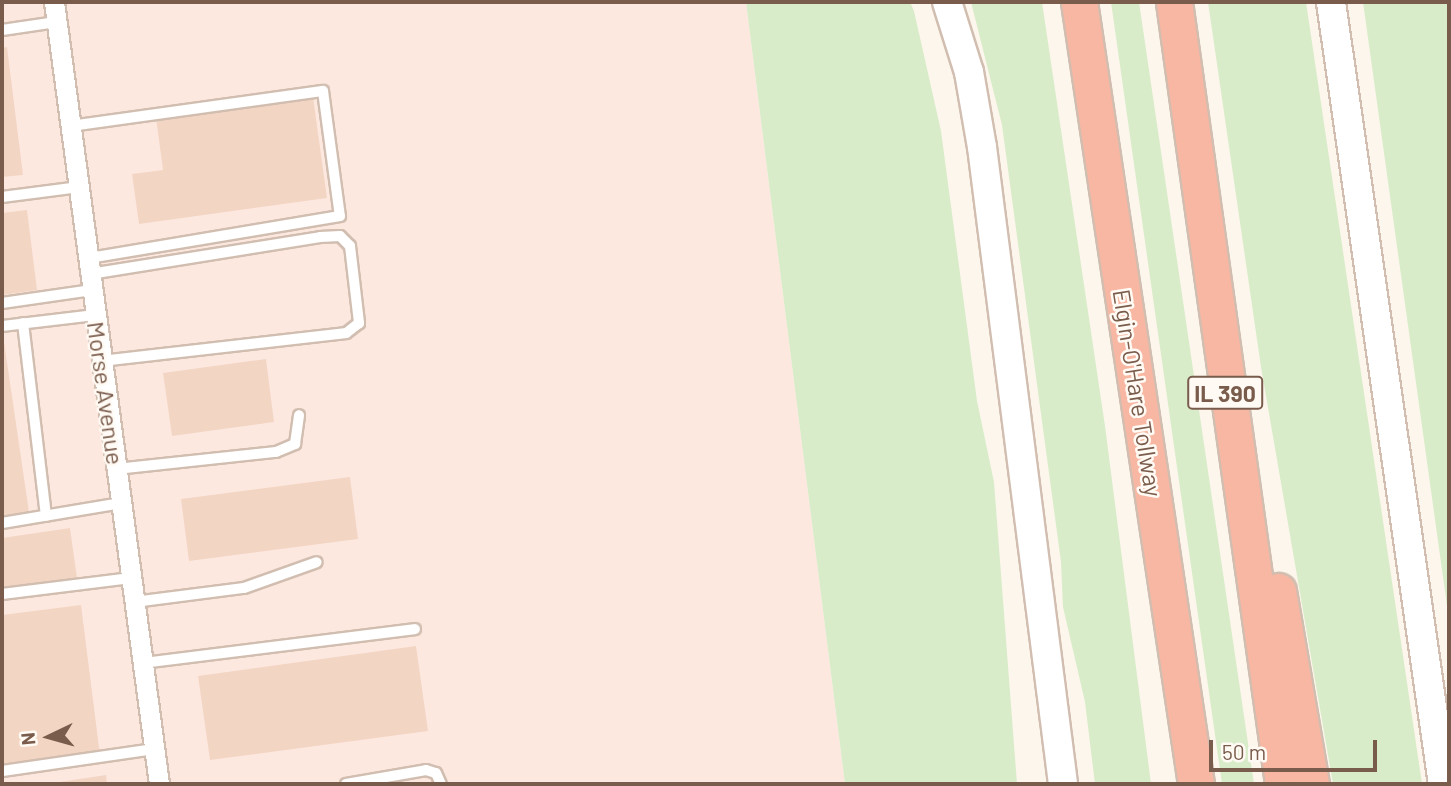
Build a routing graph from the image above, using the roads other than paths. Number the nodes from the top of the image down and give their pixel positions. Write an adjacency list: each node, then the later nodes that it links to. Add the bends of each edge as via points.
1 (54, 2): 6 (street, Morse Avenue)
2 (947, 2): 35 (street, via 969,72 982,147)
3 (1079, 2): 13 (highway, Elgin-O'Hare Tollway)
4 (1174, 2): 9 (highway, IL 390)
5 (1332, 2): 40 (street)
6 (56, 22): 7 (lane); 8 (street, Morse Avenue)
7 (2, 30)
8 (70, 126): 10 (street, Morse Avenue); 12 (lane, via 323,91 340,215)
9 (1199, 186): 38 (highway, IL 390); 39 (highway, via 1246,397)
10 (79, 187): 11 (lane); 12 (street, Morse Avenue)
11 (2, 197)
12 (90, 274): 14 (lane); 15 (street, Morse Avenue); 18 (lane, via 320,237 340,236 350,246 359,323 346,333)
13 (1123, 296): 36 (highway, via 1129,455); 37 (highway, Elgin-O'Hare Tollway)
14 (2, 303)
15 (96, 315): 16 (lane); 18 (street, Morse Avenue)
16 (23, 323): 17 (lane); 22 (lane)
17 (2, 326)
18 (102, 361): 20 (street, Morse Avenue)
19 (299, 415): 20 (lane, via 295,444 276,452)
20 (116, 469): 21 (street, Morse Avenue)
21 (121, 503): 22 (lane); 25 (street, Morse Avenue)
22 (46, 516): 23 (lane)
23 (2, 523)
24 (317, 562): 27 (lane, via 244,588)
25 (131, 578): 26 (lane); 27 (street, Morse Avenue)
26 (2, 594)
27 (134, 602): 29 (street, Morse Avenue)
28 (415, 629): 29 (lane)
29 (143, 663): 30 (street, Morse Avenue)
30 (154, 749): 31 (lane); 32 (street, Morse Avenue)
31 (2, 771)
32 (159, 784)
33 (346, 784): 34 (lane, via 426,770 436,774)
34 (441, 784)
35 (1063, 784)
36 (1175, 784)
37 (1196, 784)
38 (1283, 784)
39 (1311, 784)
40 (1443, 784)

